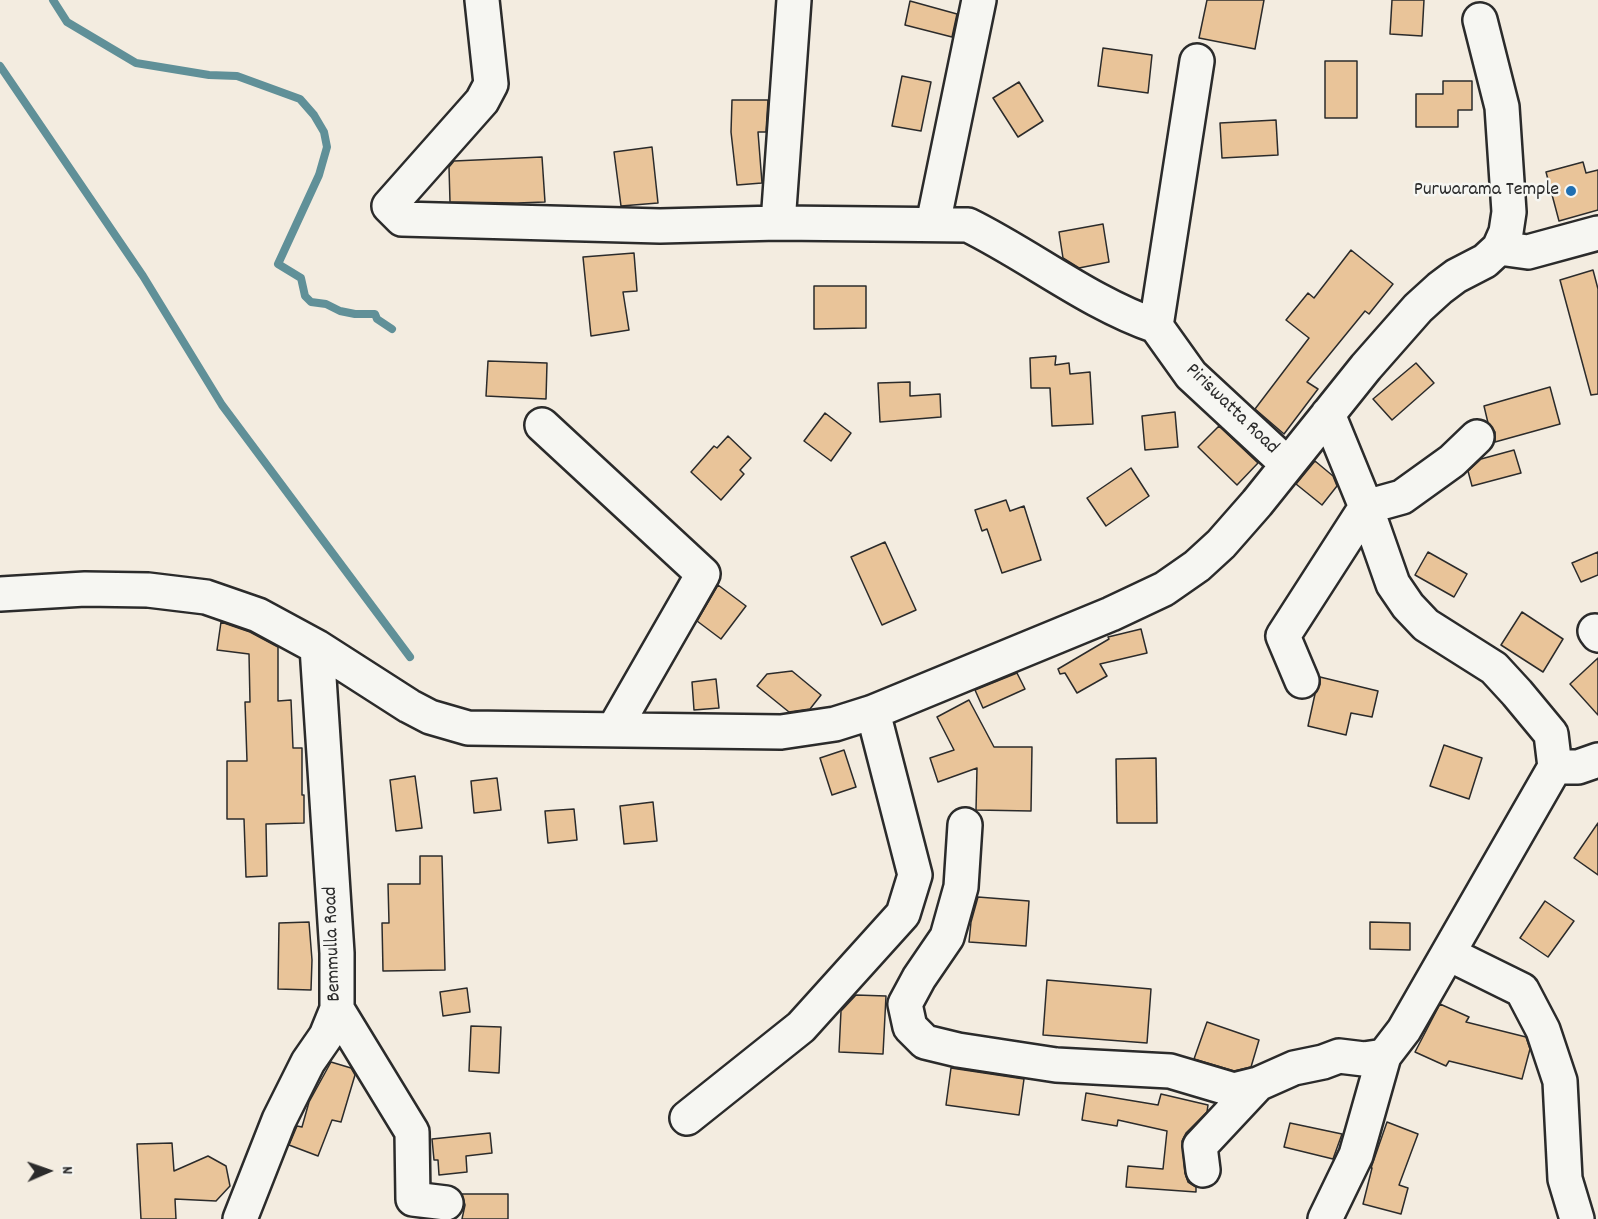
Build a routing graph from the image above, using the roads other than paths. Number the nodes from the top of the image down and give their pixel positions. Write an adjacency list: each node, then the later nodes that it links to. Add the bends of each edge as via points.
1 (482, 0): 6 (street, via 491,84 482,101 389,206 402,219 660,226)
2 (794, 0): 6 (street)
3 (979, 0): 7 (street)
4 (1480, 21): 9 (street, via 1504,128 1509,212)
5 (1197, 61): 10 (street)
6 (778, 223): 7 (street)
7 (933, 224): 10 (street, via 968,225 1125,314)
8 (1598, 233): 9 (street, via 1528,252)
9 (1499, 248): 11 (street, via 1485,261 1456,276 1418,308)
10 (1156, 326): 14 (street, Piriswatta Road, via 1191,375)
11 (1328, 414): 14 (street); 15 (street)
12 (542, 425): 20 (street, via 704,574)
13 (1477, 437): 15 (street, via 1452,461 1402,497)
14 (1287, 464): 19 (street, via 1221,544 1164,589)
15 (1365, 507): 18 (street, via 1283,636); 22 (street, via 1393,584 1408,606 1426,625 1494,668 1551,734)
16 (0, 594): 17 (street, via 85,589 148,590 206,597 258,615)
17 (317, 647): 20 (street, via 409,706 468,728); 25 (street, Bemmulla Road, via 337,952)
18 (1302, 681)
19 (873, 712): 20 (street, via 835,724 781,732); 28 (street, via 915,875 903,914 801,1027)
20 (614, 729)
21 (1598, 760): 22 (street, via 1578,767)
22 (1555, 766): 24 (street)
23 (965, 825): 27 (street, via 961,887 947,937 905,1004 910,1027 926,1042 1056,1065 1170,1071 1234,1090)
24 (1449, 954): 26 (street); 33 (street, via 1522,990 1544,1030 1560,1081 1565,1179)
25 (337, 1009): 30 (street, via 412,1132 413,1199); 31 (street, Bemmulla Road, via 279,1120)
26 (1384, 1056): 27 (street, via 1339,1056 1294,1068); 32 (street, via 1356,1155)
27 (1258, 1084): 29 (street, via 1200,1146)
28 (687, 1118)
29 (1203, 1170)
30 (446, 1203)
31 (240, 1219)
32 (1325, 1219)
33 (1577, 1219)

